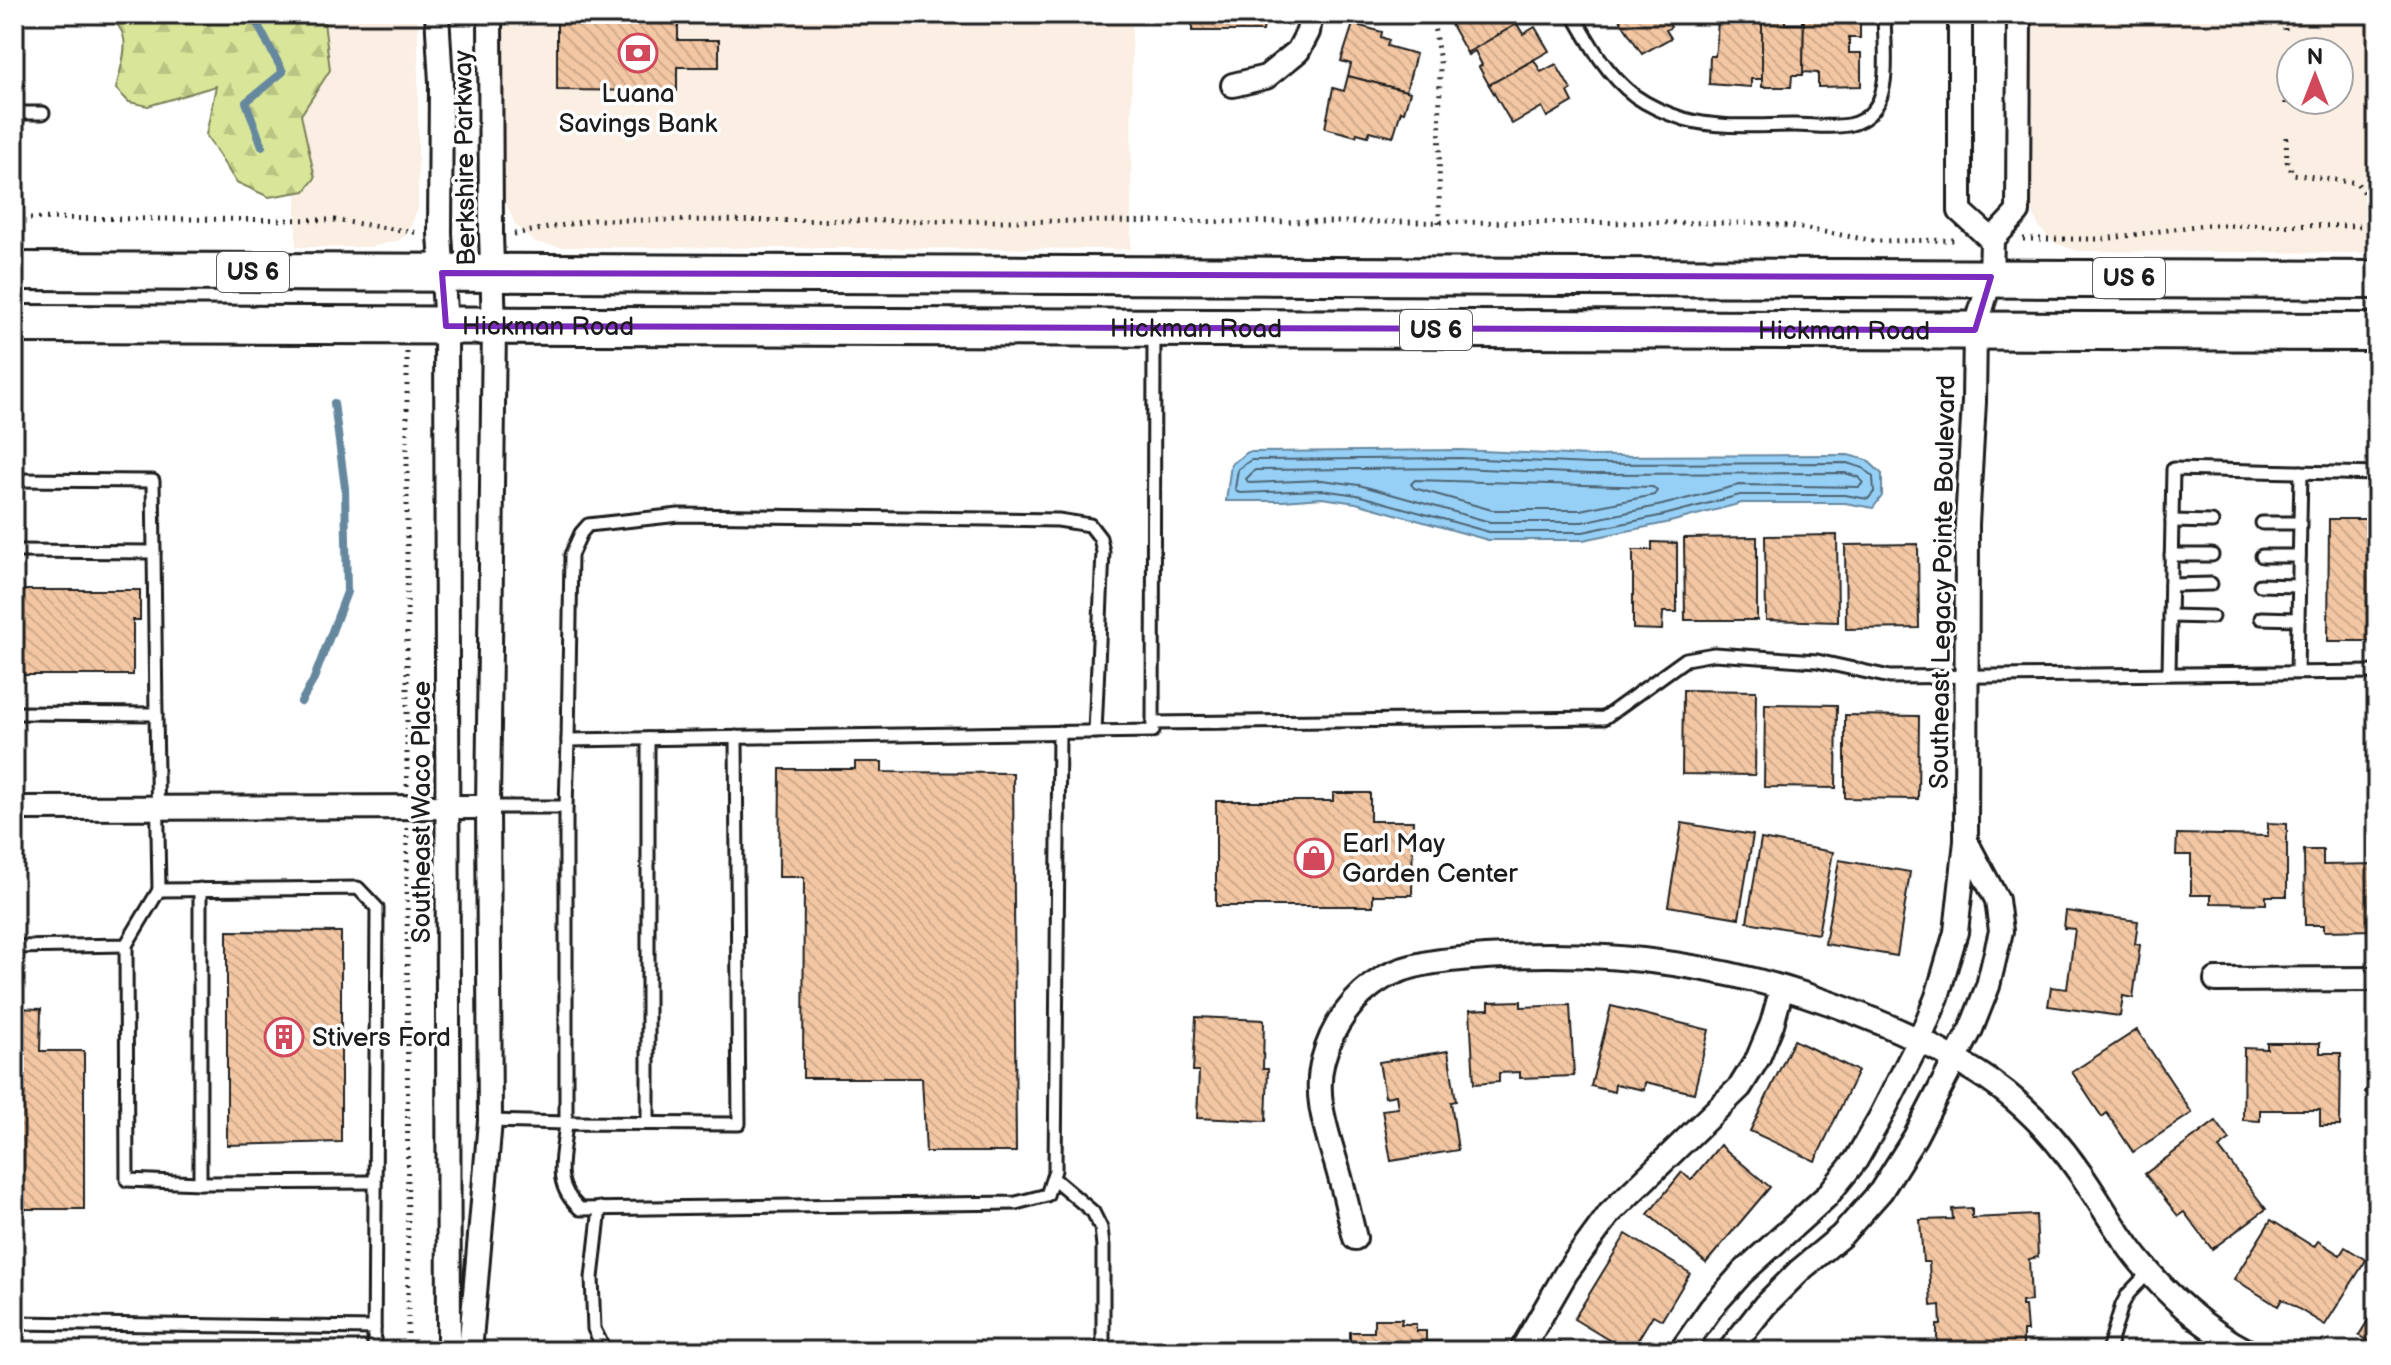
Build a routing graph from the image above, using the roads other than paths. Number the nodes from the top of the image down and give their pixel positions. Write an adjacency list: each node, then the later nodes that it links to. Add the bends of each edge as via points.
1 (437, 14): 12 (street, Berkshire Parkway)
2 (490, 14): 16 (street, Berkshire Parkway)
3 (1311, 14): 8 (street, via 1298,51 1266,77)
4 (1573, 14): 5 (lane, via 1612,75 1636,96 1686,119 1718,125 1849,125 1864,119 1882,95)
5 (1884, 14)
6 (1960, 14): 11 (street, via 1960,211)
7 (2019, 14): 11 (street, via 2018,212)
8 (1233, 85)
9 (14, 113): 10 (lane)
10 (43, 113)
11 (1992, 240): 14 (street, Southeast Legacy Pointe Boulevard)
12 (442, 273): 13 (highway, Hickman Road / US 6); 16 (highway, Hickman Road / US 6); 18 (street, Southeast Waco Place)
13 (24, 277)
14 (1991, 277): 15 (highway, Hickman Road / US 6); 16 (highway, Hickman Road / US 6); 20 (street, Southeast Legacy Pointe Boulevard)
15 (2377, 280)
16 (494, 300): 18 (highway, Hickman Road / US 6); 19 (highway, Hickman Road / US 6); 57 (street)
17 (14, 324): 18 (highway, Hickman Road / US 6)
18 (446, 326): 56 (street, Southeast Waco Place)
19 (1154, 330): 20 (highway, Hickman Road / US 6); 49 (lane)
20 (1975, 330): 21 (highway, Hickman Road / US 6); 46 (street, Southeast Legacy Pointe Boulevard)
21 (2377, 332)
22 (2301, 472): 23 (lane); 25 (lane, via 2173,469); 28 (lane)
23 (2377, 474)
24 (14, 480): 30 (lane, via 153,481)
25 (2172, 521): 26 (lane); 31 (lane)
26 (2212, 522)
27 (2262, 523): 28 (lane)
28 (2299, 523): 34 (lane)
29 (14, 551): 30 (lane)
30 (154, 552): 48 (lane)
31 (2171, 555): 32 (lane); 36 (lane)
32 (2212, 555)
33 (2262, 556): 34 (lane)
34 (2299, 556): 38 (lane)
35 (2211, 584): 36 (lane)
36 (2171, 585): 39 (lane)
37 (2260, 585): 38 (lane)
38 (2299, 586): 42 (lane)
39 (2170, 616): 40 (lane); 45 (lane)
40 (2212, 617)
41 (2261, 618): 42 (lane)
42 (2298, 619): 43 (lane)
43 (2297, 672): 44 (lane); 45 (lane)
44 (2377, 672)
45 (2169, 673): 46 (lane)
46 (1966, 678): 49 (lane, via 1890,677 1817,661 1714,654 1686,659 1604,718); 60 (street, Southeast Legacy Pointe Boulevard)
47 (14, 713): 48 (lane)
48 (156, 714): 55 (lane)
49 (1153, 723): 51 (lane, via 1153,731)
50 (1059, 732): 51 (lane); 52 (lane); 73 (lane)
51 (1095, 732): 54 (lane, via 1103,552 1090,525 1058,520 679,515 588,525 581,533 571,555)
52 (736, 737): 53 (lane); 72 (lane, via 739,1124)
53 (648, 739): 54 (lane); 72 (lane)
54 (568, 740): 58 (lane)
55 (157, 807): 56 (street); 59 (street); 62 (lane)
56 (449, 807): 57 (street); 82 (street, Southeast Waco Place)
57 (488, 807): 58 (lane); 70 (street)
58 (566, 807): 71 (lane)
59 (14, 808)
60 (1966, 841): 68 (street, Southeast Legacy Pointe Boulevard, via 1956,932); 69 (street, Southeast Legacy Pointe Boulevard, via 1997,900 2001,931 1988,986)
61 (200, 889): 62 (lane); 74 (lane, via 358,888 377,908); 75 (lane)
62 (159, 890): 63 (lane)
63 (126, 945): 64 (lane); 75 (lane, via 127,1180)
64 (14, 947)
65 (2377, 979): 66 (street)
66 (2216, 980)
67 (1782, 988): 68 (street); 77 (street, via 1671,964 1598,956 1450,960 1384,978 1344,1012 1322,1062 1322,1117); 86 (street, via 1768,1035 1740,1087 1610,1213 1566,1273)
68 (1920, 1039): 69 (street); 87 (street, Southeast Legacy Pointe Boulevard, via 1856,1160 1827,1196 1743,1272)
69 (1954, 1059): 78 (street, via 2014,1100 2050,1134); 88 (street, Southeast Legacy Pointe Boulevard, via 1881,1191 1841,1236 1765,1305)
70 (490, 1121): 71 (lane); 83 (street)
71 (566, 1123): 72 (lane); 76 (lane, via 561,1183 580,1209)
72 (648, 1123)
73 (1053, 1178): 76 (lane, via 1047,1195 1016,1203); 85 (lane, via 1093,1212 1101,1228)
74 (375, 1182): 75 (lane); 80 (lane)
75 (200, 1183)
76 (600, 1208): 84 (lane, via 592,1286 594,1329)
77 (1355, 1238)
78 (2149, 1272): 89 (lane, via 2122,1305); 90 (street, via 2195,1316)
79 (14, 1323): 80 (lane)
80 (374, 1328): 81 (lane)
81 (374, 1351)
82 (449, 1351)
83 (470, 1351)
84 (605, 1351)
85 (1103, 1351)
86 (1521, 1351)
87 (1681, 1351)
88 (1729, 1351)
89 (2108, 1351)
90 (2247, 1351)

